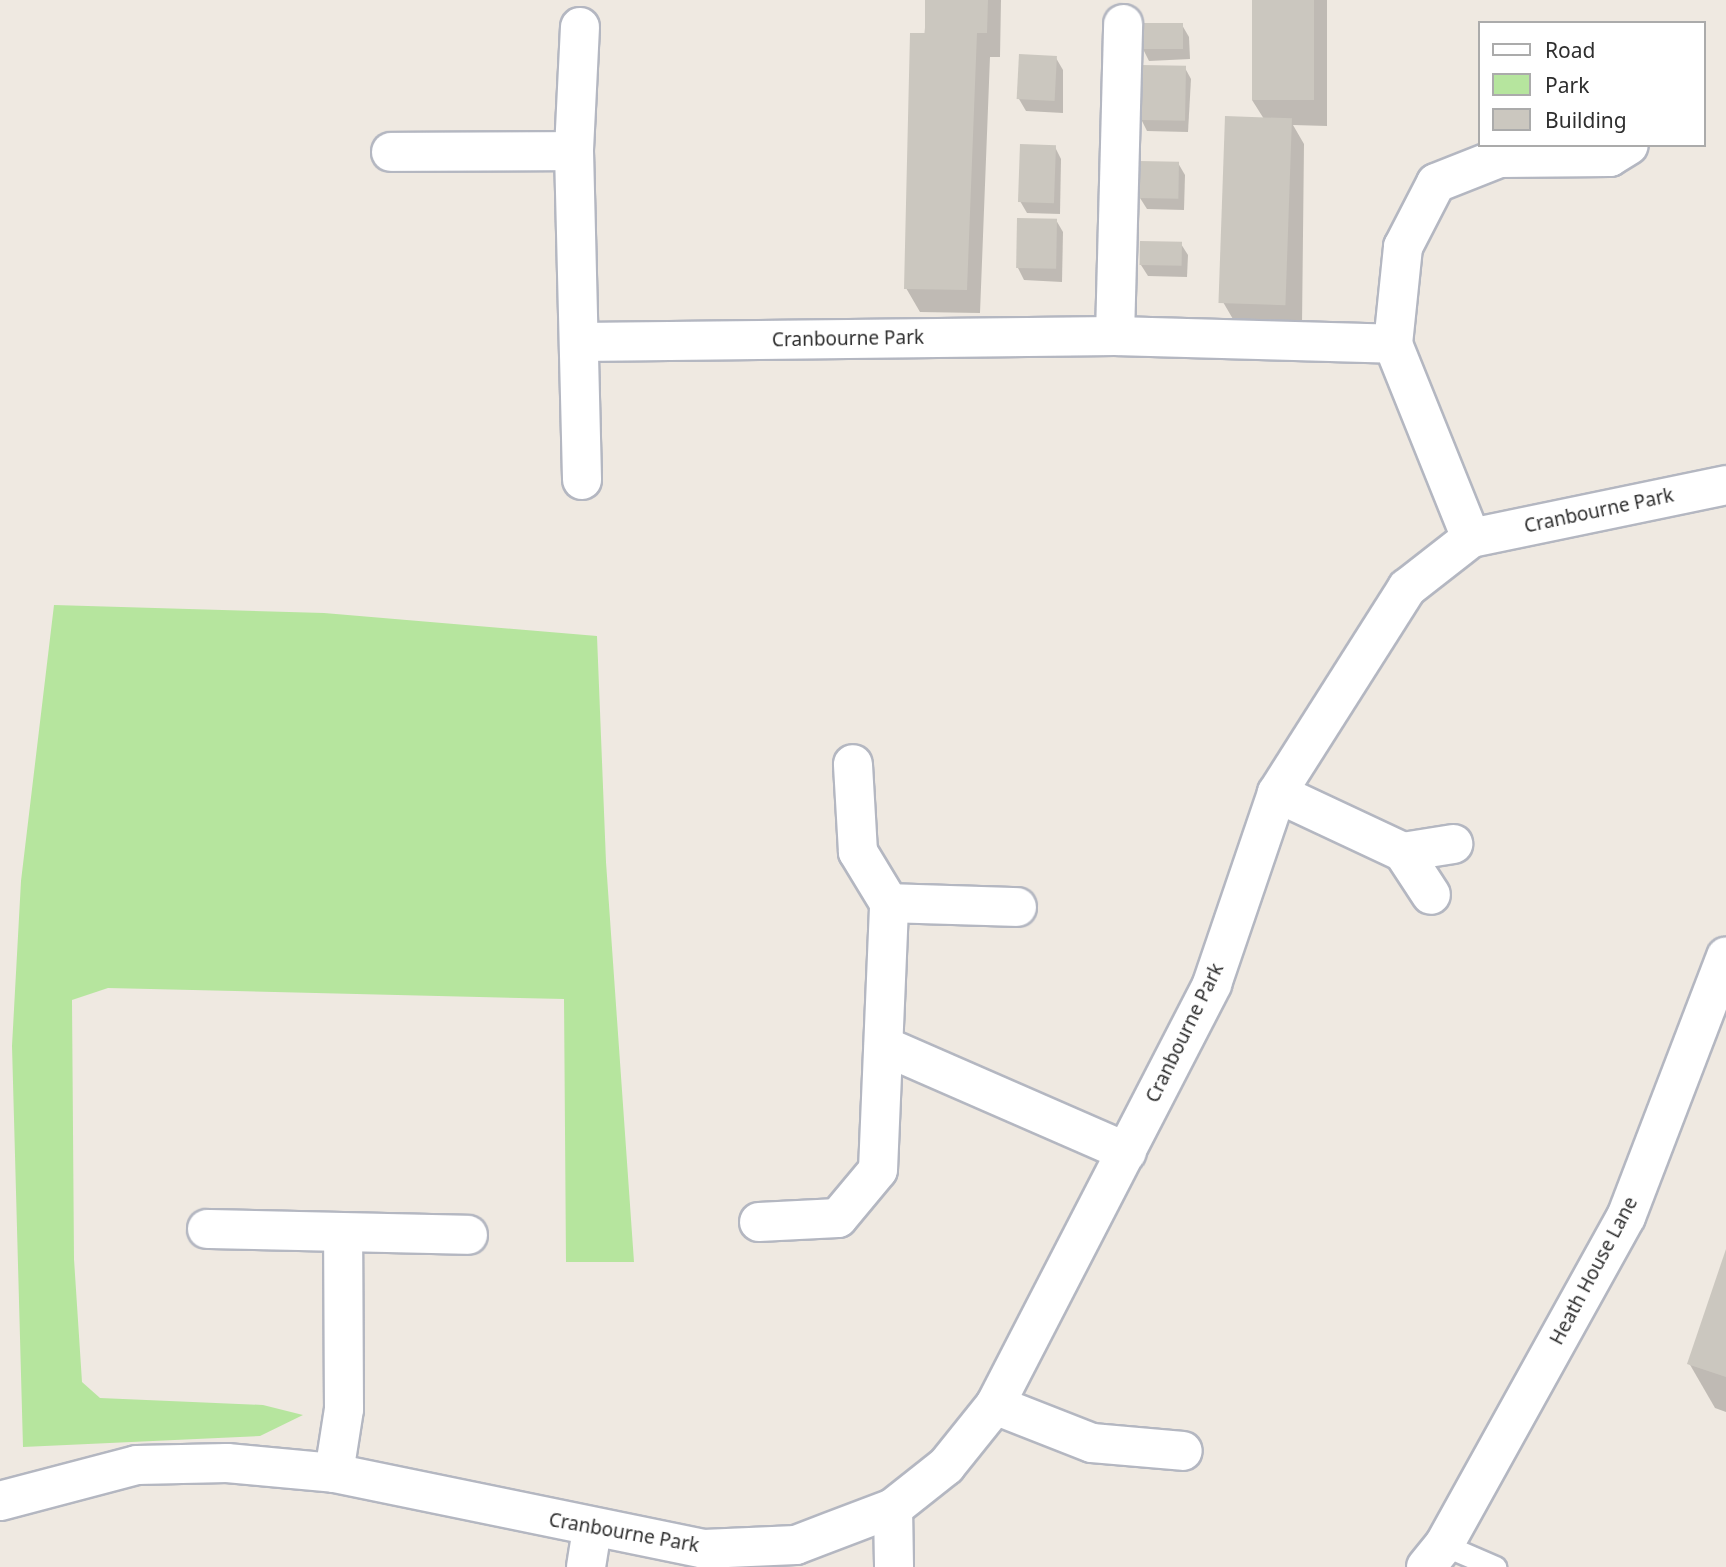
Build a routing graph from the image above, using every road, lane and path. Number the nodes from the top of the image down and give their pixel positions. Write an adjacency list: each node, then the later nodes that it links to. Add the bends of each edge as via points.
1 (1123, 24): 6 (street)
2 (580, 27): 4 (street)
3 (1626, 147): 8 (street, via 1610,157 1499,158 1436,183 1403,247)
4 (574, 151): 5 (street); 7 (street)
5 (391, 152)
6 (1115, 336): 7 (street, Cranbourne Park); 8 (street, Cranbourne Park)
7 (580, 342): 9 (street)
8 (1393, 344): 11 (street)
9 (582, 480)
10 (1726, 485): 11 (street, Cranbourne Park)
11 (1471, 538): 13 (street, Cranbourne Park, via 1407,588)
12 (853, 764): 17 (street, via 858,852)
13 (1277, 793): 15 (street); 21 (street, Cranbourne Park, via 1212,984)
14 (1453, 844): 15 (street)
15 (1403, 852): 16 (street)
16 (1431, 895)
17 (889, 903): 18 (street); 20 (street)
18 (1017, 907)
19 (1726, 957): 32 (street, Heath House Lane, via 1626,1217)
20 (884, 1046): 21 (street); 22 (street, via 878,1170 838,1218)
21 (1126, 1152): 26 (street, Cranbourne Park)
22 (759, 1222)
23 (207, 1229): 24 (street)
24 (343, 1234): 25 (street); 28 (street, via 344,1409)
25 (468, 1236)
26 (995, 1405): 27 (street, via 1092,1443); 30 (street, Cranbourne Park, via 946,1466)
27 (1183, 1451)
28 (334, 1473): 29 (street, Cranbourne Park, via 227,1463 137,1465); 31 (street, Cranbourne Park)
29 (0, 1500)
30 (893, 1508): 31 (street, Cranbourne Park, via 796,1545 704,1549); 34 (street)
31 (592, 1529): 33 (street)
32 (1435, 1556): 35 (lane)
33 (586, 1567)
34 (894, 1567)
35 (1496, 1567)

